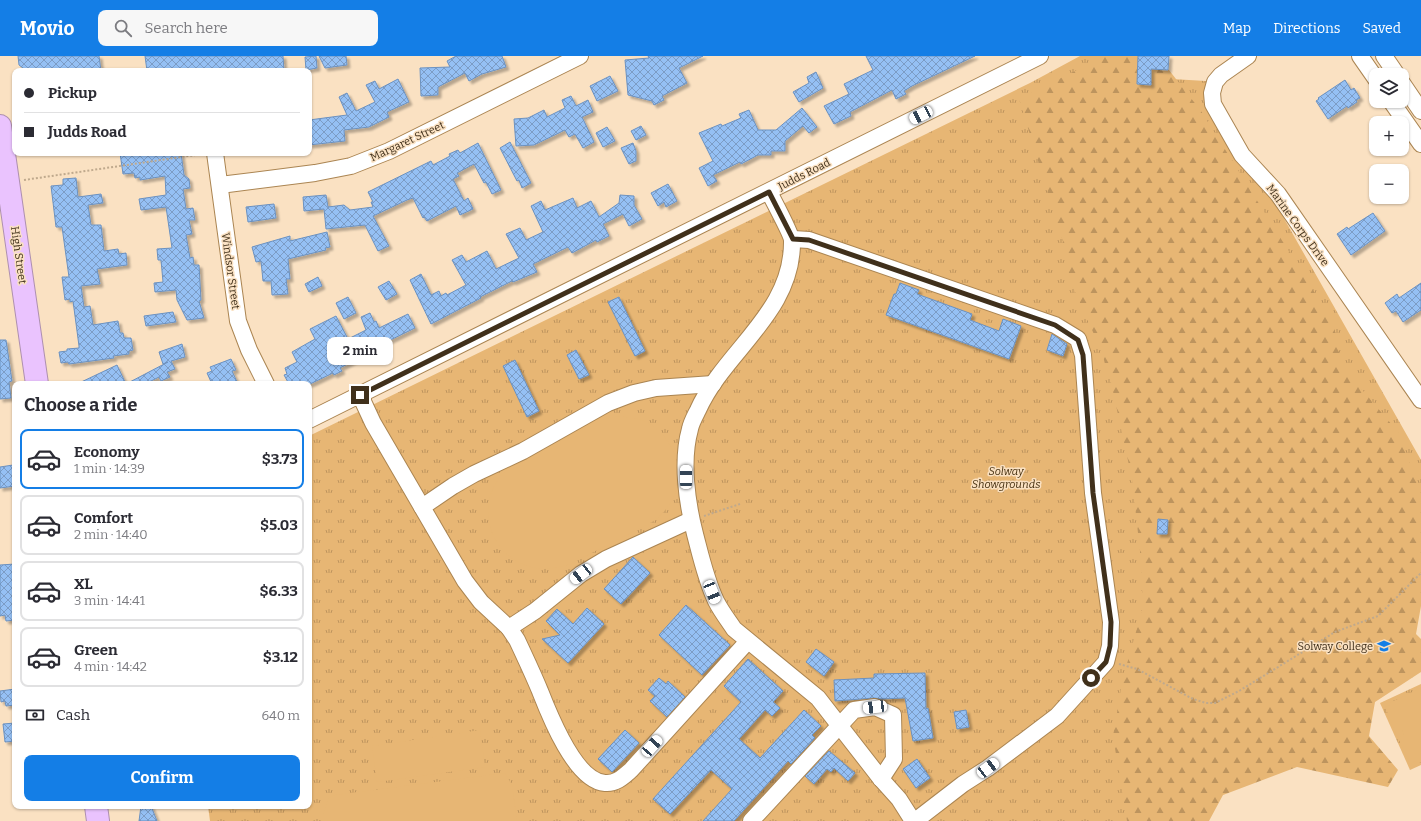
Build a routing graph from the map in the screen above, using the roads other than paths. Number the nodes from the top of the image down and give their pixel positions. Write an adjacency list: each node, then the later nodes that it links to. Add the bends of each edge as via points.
1 (580, 56): 16 (street, Margaret Street, via 389,151 351,166)
2 (1040, 56): 17 (street, Judds Road)
3 (1248, 56): 23 (street, Marine Corps Drive, via 1215,82 1213,104 1242,155 1278,194)
4 (1360, 56): 7 (street)
5 (1384, 56): 6 (street)
6 (1392, 68)
7 (1369, 69)
8 (1409, 93): 9 (street)
9 (1421, 111): 10 (street)
10 (1409, 120)
11 (0, 126): 15 (highway, High Street)
12 (1409, 126): 13 (street)
13 (1421, 144)
14 (211, 156): 16 (street, Windsor Street)
15 (5, 173): 19 (highway, High Street)
16 (220, 185): 20 (street, Windsor Street, via 238,321)
17 (769, 192): 18 (street); 22 (street, Judds Road)
18 (793, 239): 21 (street, via 787,276 772,308); 34 (street, via 809,240 1055,325 1078,340 1083,355 1093,493 1111,622 1106,662 1057,716)
19 (37, 381)
20 (264, 381)
21 (713, 384): 25 (street, via 656,388 608,403 523,451 474,474); 26 (street, via 690,428 686,451)
22 (360, 395): 24 (street, Judds Road); 25 (street, via 373,423)
23 (1421, 400)
24 (312, 419)
25 (422, 507): 27 (street, via 465,580 481,602)
26 (691, 520): 27 (street, via 581,574); 28 (street, via 708,582 716,601 734,629)
27 (509, 628): 28 (street, via 524,654 562,741 590,777 605,783 621,779 631,770)
28 (748, 641): 29 (street, via 818,698)
29 (839, 725): 30 (street); 30 (street, via 854,710 875,707 893,715 894,759); 33 (street)
30 (881, 779): 34 (street)
31 (96, 809): 32 (highway)
32 (98, 821)
33 (750, 821)
34 (914, 821)

